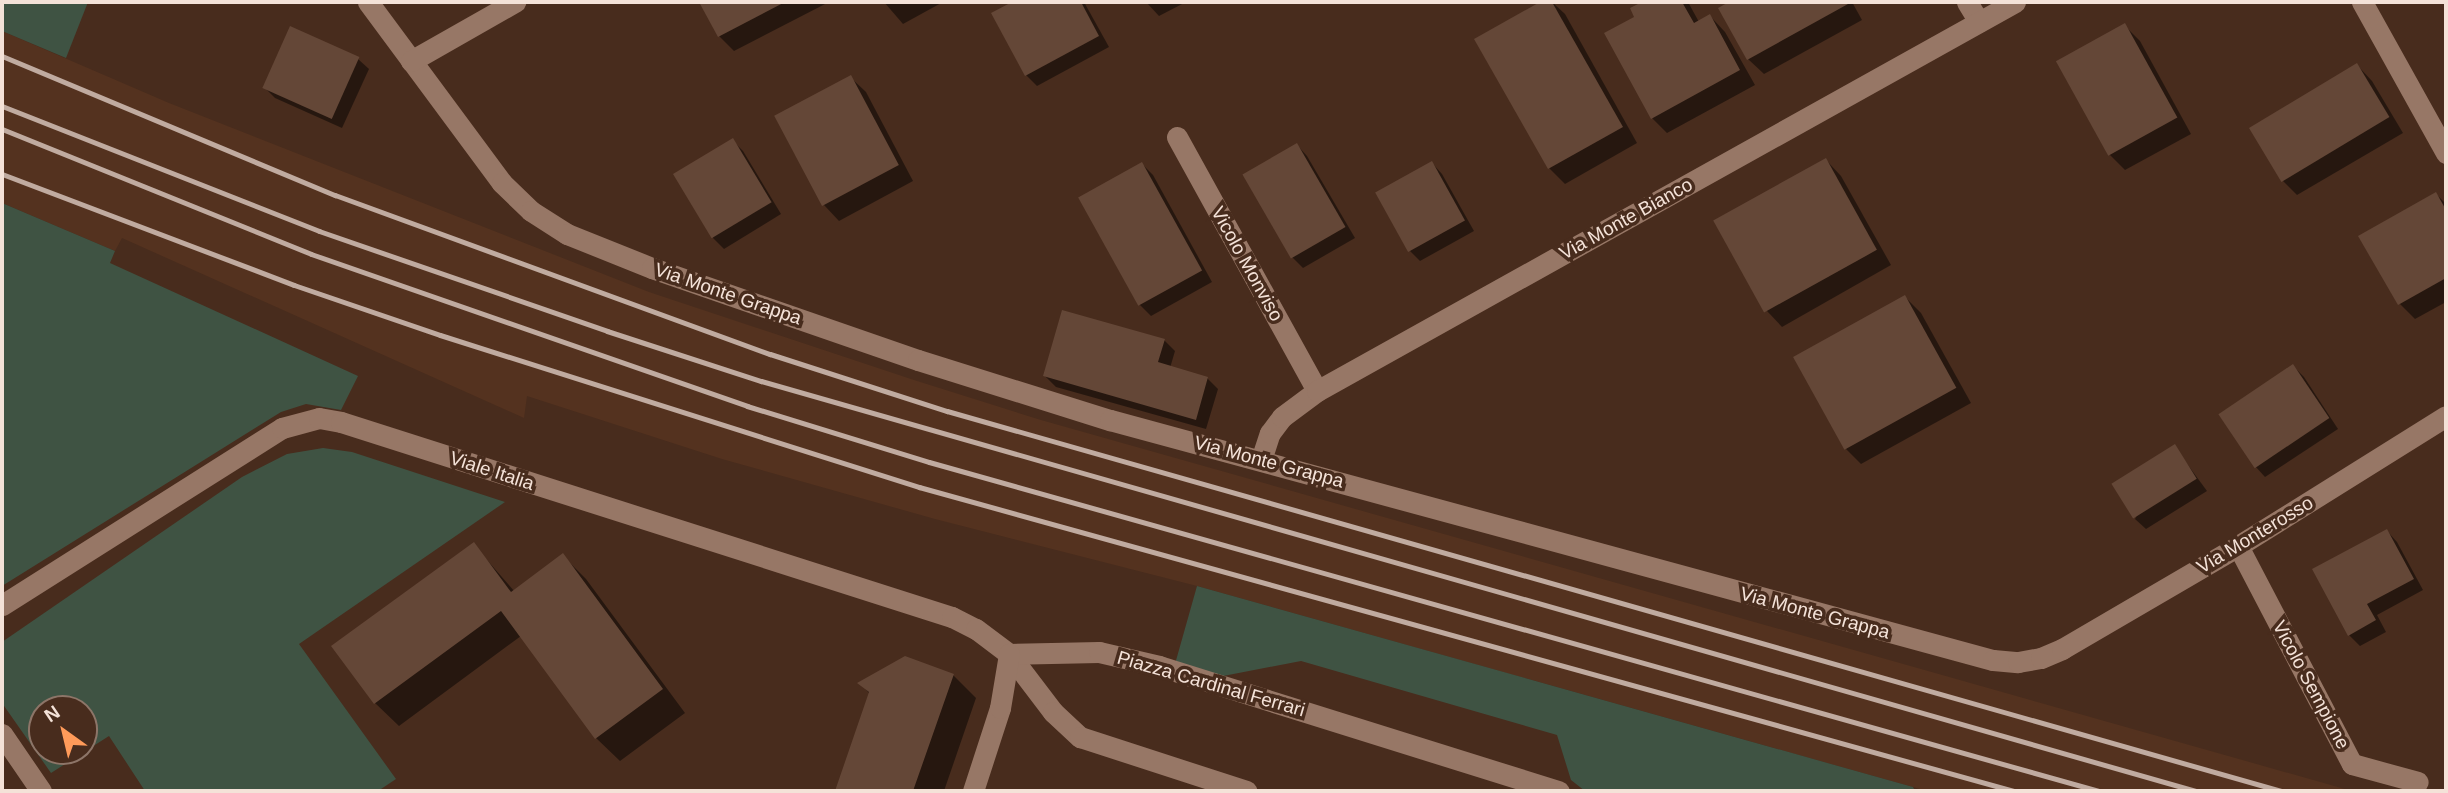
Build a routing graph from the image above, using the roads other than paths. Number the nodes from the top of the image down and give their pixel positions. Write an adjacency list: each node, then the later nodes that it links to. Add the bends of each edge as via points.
1 (368, 2): 7 (street, Via Monte Grappa)
2 (515, 2): 7 (street)
3 (1967, 2): 6 (street)
4 (2015, 2): 6 (street, Via Monte Bianco)
5 (2362, 2): 9 (street)
6 (1979, 22): 10 (street, Via Monte Bianco)
7 (411, 61): 12 (street, Via Monte Grappa, via 502,183 531,212 567,234 918,360 1110,420)
8 (1177, 137): 10 (street, Vicolo Monviso)
9 (2446, 153)
10 (1317, 391): 12 (street, Via Monte Bianco, via 1282,417 1270,433)
11 (2446, 416): 13 (street, Via Monterosso)
12 (1261, 460): 15 (street, Via Monte Grappa, via 1962,653 2018,662)
13 (2238, 546): 15 (street, Via Monterosso); 18 (street, Vicolo Sempione, via 2352,764)
14 (2, 605): 16 (street, Viale Italia, via 282,428 319,418 952,617)
15 (2062, 649)
16 (1009, 654): 20 (street, via 1000,708); 21 (street, via 1053,712 1080,737); 22 (street, Piazza Cardinal Ferrari, via 1091,652 1159,666)
17 (2, 734): 19 (street)
18 (2418, 782)
19 (41, 791)
20 (973, 791)
21 (1246, 791)
22 (1559, 791)

